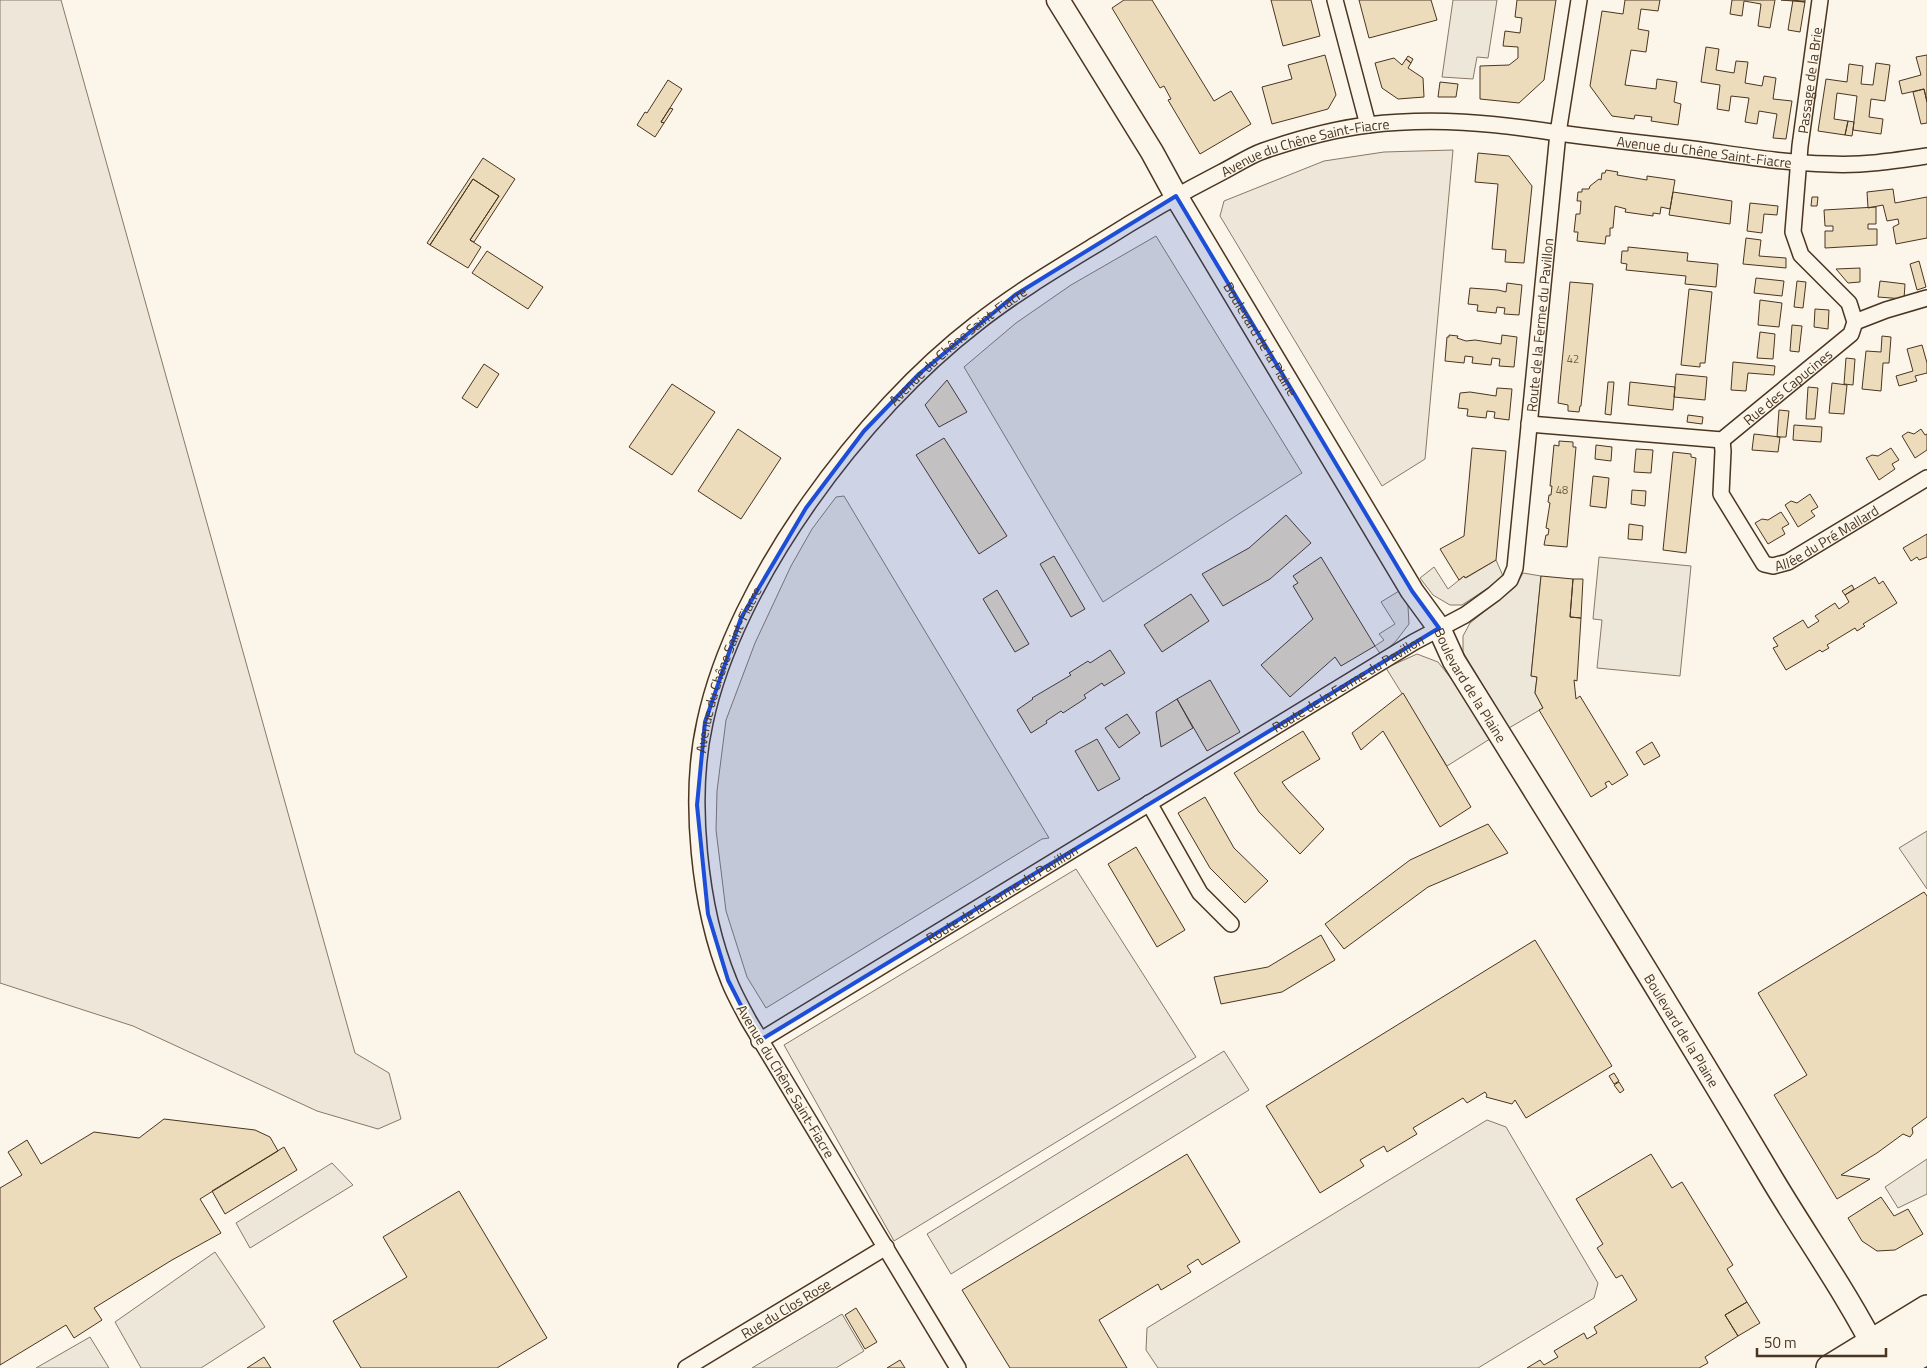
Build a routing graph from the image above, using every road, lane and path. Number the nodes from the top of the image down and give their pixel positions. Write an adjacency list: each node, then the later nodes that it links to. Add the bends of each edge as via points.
1 (1058, 0): 9 (main road, Boulevard de la Plaine)
2 (1335, 0): 5 (street)
3 (1579, 0): 6 (street, Route de la Ferme du Pavillon)
4 (1820, 0): 8 (street, Passage de la Brie)
5 (1368, 125): 6 (street, Avenue du Chêne Saint-Fiacre, via 1462,121); 9 (street, Avenue du Chêne Saint-Fiacre, via 1260,152)
6 (1558, 133): 8 (street, Avenue du Chêne Saint-Fiacre); 12 (street, Route de la Ferme du Pavillon)
7 (1927, 156): 8 (street, Avenue du Chêne Saint-Fiacre, via 1884,162)
8 (1800, 162): 11 (street, via 1793,232 1801,255 1849,303)
9 (1176, 196): 15 (main road, Boulevard de la Plaine, via 1412,590); 18 (street, Avenue du Chêne Saint-Fiacre, via 1015,295 972,326 919,374 864,431 806,508 741,618 704,722 697,805 708,914 728,980)
10 (1927, 298): 11 (street)
11 (1855, 322): 13 (street, Rue des Capucines, via 1851,334)
12 (1529, 424): 13 (street); 15 (street, Route de la Ferme du Pavillon, via 1515,568 1510,580 1465,615)
13 (1722, 440): 14 (street, Allée du Pré Mallard, via 1720,494 1764,564 1773,566 1788,562)
14 (1927, 478)
15 (1439, 628): 16 (street, Route de la Ferme du Pavillon); 23 (main road, Boulevard de la Plaine, via 1454,660 1654,982 1796,1220 1858,1315)
16 (1149, 803): 17 (street, via 1200,893); 18 (street, Route de la Ferme du Pavillon)
17 (1231, 924)
18 (759, 1041): 19 (street, Avenue du Chêne Saint-Fiacre)
19 (886, 1247): 24 (street, Rue du Clos Rose); 25 (street, Avenue du Chêne Saint-Fiacre)
20 (1927, 1308): 23 (main road)
21 (1927, 1330): 23 (main road)
22 (1927, 1352): 23 (main road)
23 (1879, 1361): 26 (main road)
24 (686, 1368)
25 (958, 1368)
26 (1829, 1368)

